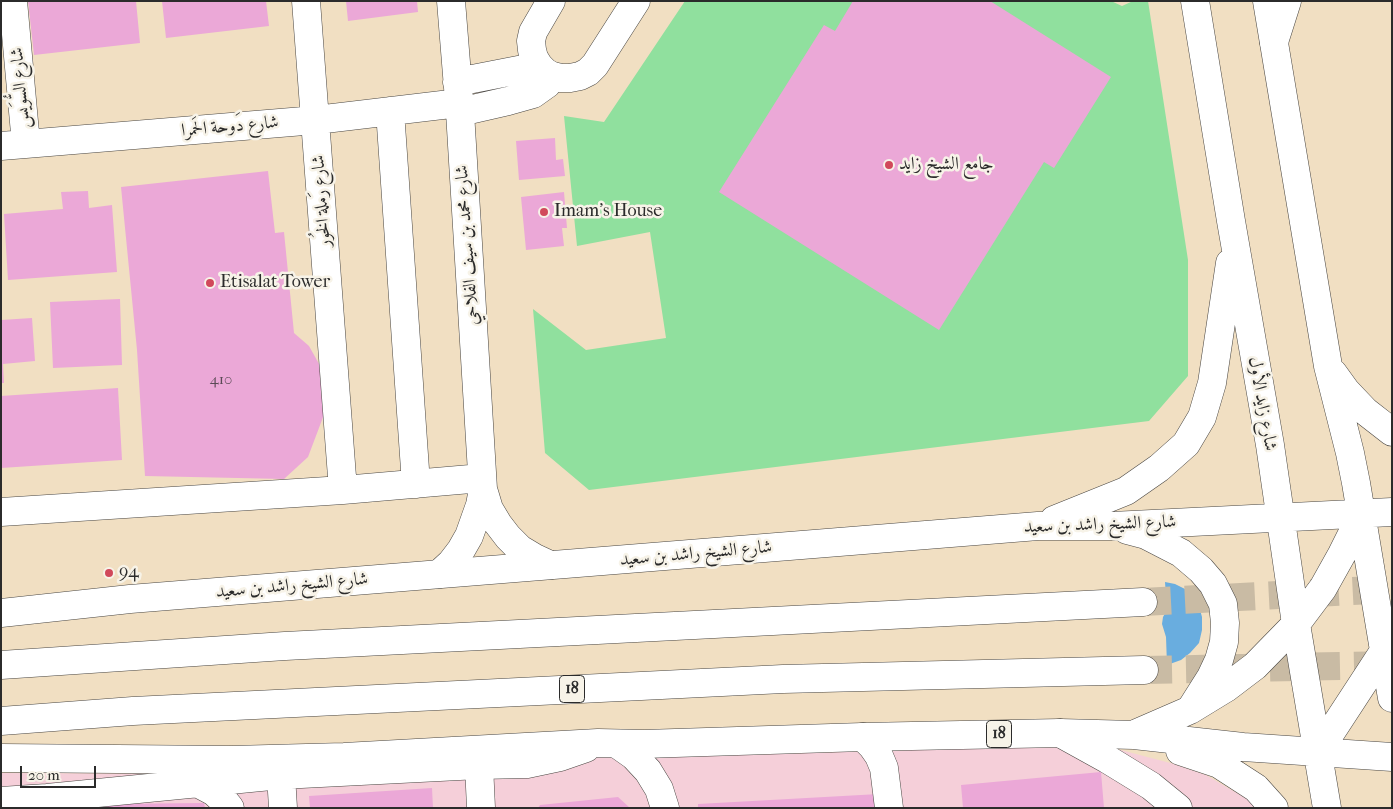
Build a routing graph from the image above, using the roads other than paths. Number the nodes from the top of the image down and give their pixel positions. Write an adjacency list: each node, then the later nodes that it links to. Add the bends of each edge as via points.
1 (14, 1): 14 (main road, شارع السُّوَيس)
2 (306, 1): 13 (main road, شارع رَملة الخُور)
3 (451, 1): 11 (main road, شارع محمد بن سيف الفلاحي)
4 (551, 1): 10 (main road, via 531,41 534,58)
5 (636, 1): 10 (main road, شارع دَوحة الحَمرا, via 588,72 561,78)
6 (1195, 1): 15 (main road, شارع زايد الأول)
7 (1266, 1): 9 (main road)
8 (1287, 1): 9 (main road)
9 (1274, 42): 16 (main road)
10 (546, 71): 11 (main road, شارع دَوحة الحَمرا)
11 (459, 99): 12 (main road, شارع دَوحة الحَمرا); 19 (main road, شارع محمد بن سيف الفلاحي)
12 (390, 111): 13 (main road, شارع دَوحة الحَمرا); 18 (main road)
13 (316, 120): 14 (main road, شارع دَوحة الحَمرا); 20 (main road, شارع رَملة الخُور)
14 (14, 145)
15 (1234, 239): 24 (main road, شارع زايد الأول); 25 (main road, via 1212,383 1202,417 1186,444 1160,468 1126,491)
16 (1328, 366): 17 (main road, via 1365,411); 23 (main road)
17 (1392, 432)
18 (416, 484): 19 (main road); 20 (main road)
19 (482, 484): 27 (main road, شارع محمد بن سيف الفلاحي, via 489,508 508,537 520,549); 28 (main road, شارع محمد بن سيف الفلاحي, via 478,513 469,536 451,563)
20 (343, 490): 21 (main road)
21 (1, 512)
22 (1392, 512): 23 (main road, شارع الشيخ راشد بن سعيد)
23 (1362, 514): 24 (main road, شارع الشيخ راشد بن سعيد); 31 (main road, via 1323,588); 32 (main road)
24 (1280, 518): 26 (main road, شارع الشيخ راشد بن سعيد); 31 (main road, شارع زايد الأول)
25 (1038, 526): 26 (main road, شارع الشيخ راشد بن سعيد); 27 (main road, شارع الشيخ راشد بن سعيد)
26 (1112, 526): 36 (main road, via 1146,535 1181,552 1213,584 1223,604 1224,642 1219,660)
27 (550, 565): 28 (main road, شارع الشيخ راشد بن سعيد)
28 (439, 574): 30 (main road, شارع الشيخ راشد بن سعيد, via 139,598)
29 (1143, 602): 33 (main road, via 285,646)
30 (1, 613)
31 (1296, 624): 36 (main road, via 1255,666); 42 (main road, شارع زايد الأول)
32 (1388, 646): 35 (main road); 42 (main road)
33 (1, 665)
34 (1144, 670): 37 (main road, 18, via 782,679 133,711)
35 (1392, 698)
36 (1190, 710): 39 (main road)
37 (1, 721)
38 (1060, 733): 39 (main road, 18); 40 (main road, 18); 55 (main road, via 1151,786)
39 (1134, 735): 42 (main road, 18); 56 (main road, via 1218,764 1256,788)
40 (863, 737): 41 (main road, 18); 54 (main road, via 876,751 884,768)
41 (607, 744): 44 (main road, 18, via 232,760); 45 (main road, via 527,764); 53 (main road, via 634,756 648,771)
42 (1318, 752): 43 (main road, 18); 57 (main road, شارع زايد الأول)
43 (1392, 757)
44 (1, 758)
45 (479, 765): 46 (main road); 52 (main road)
46 (281, 775): 47 (main road); 51 (main road)
47 (199, 784): 49 (main road); 50 (main road, via 214,792)
48 (1, 801): 49 (main road)
49 (47, 803)
50 (230, 808)
51 (283, 808)
52 (482, 808)
53 (665, 808)
54 (889, 808)
55 (1178, 808)
56 (1274, 808)
57 (1327, 808)

